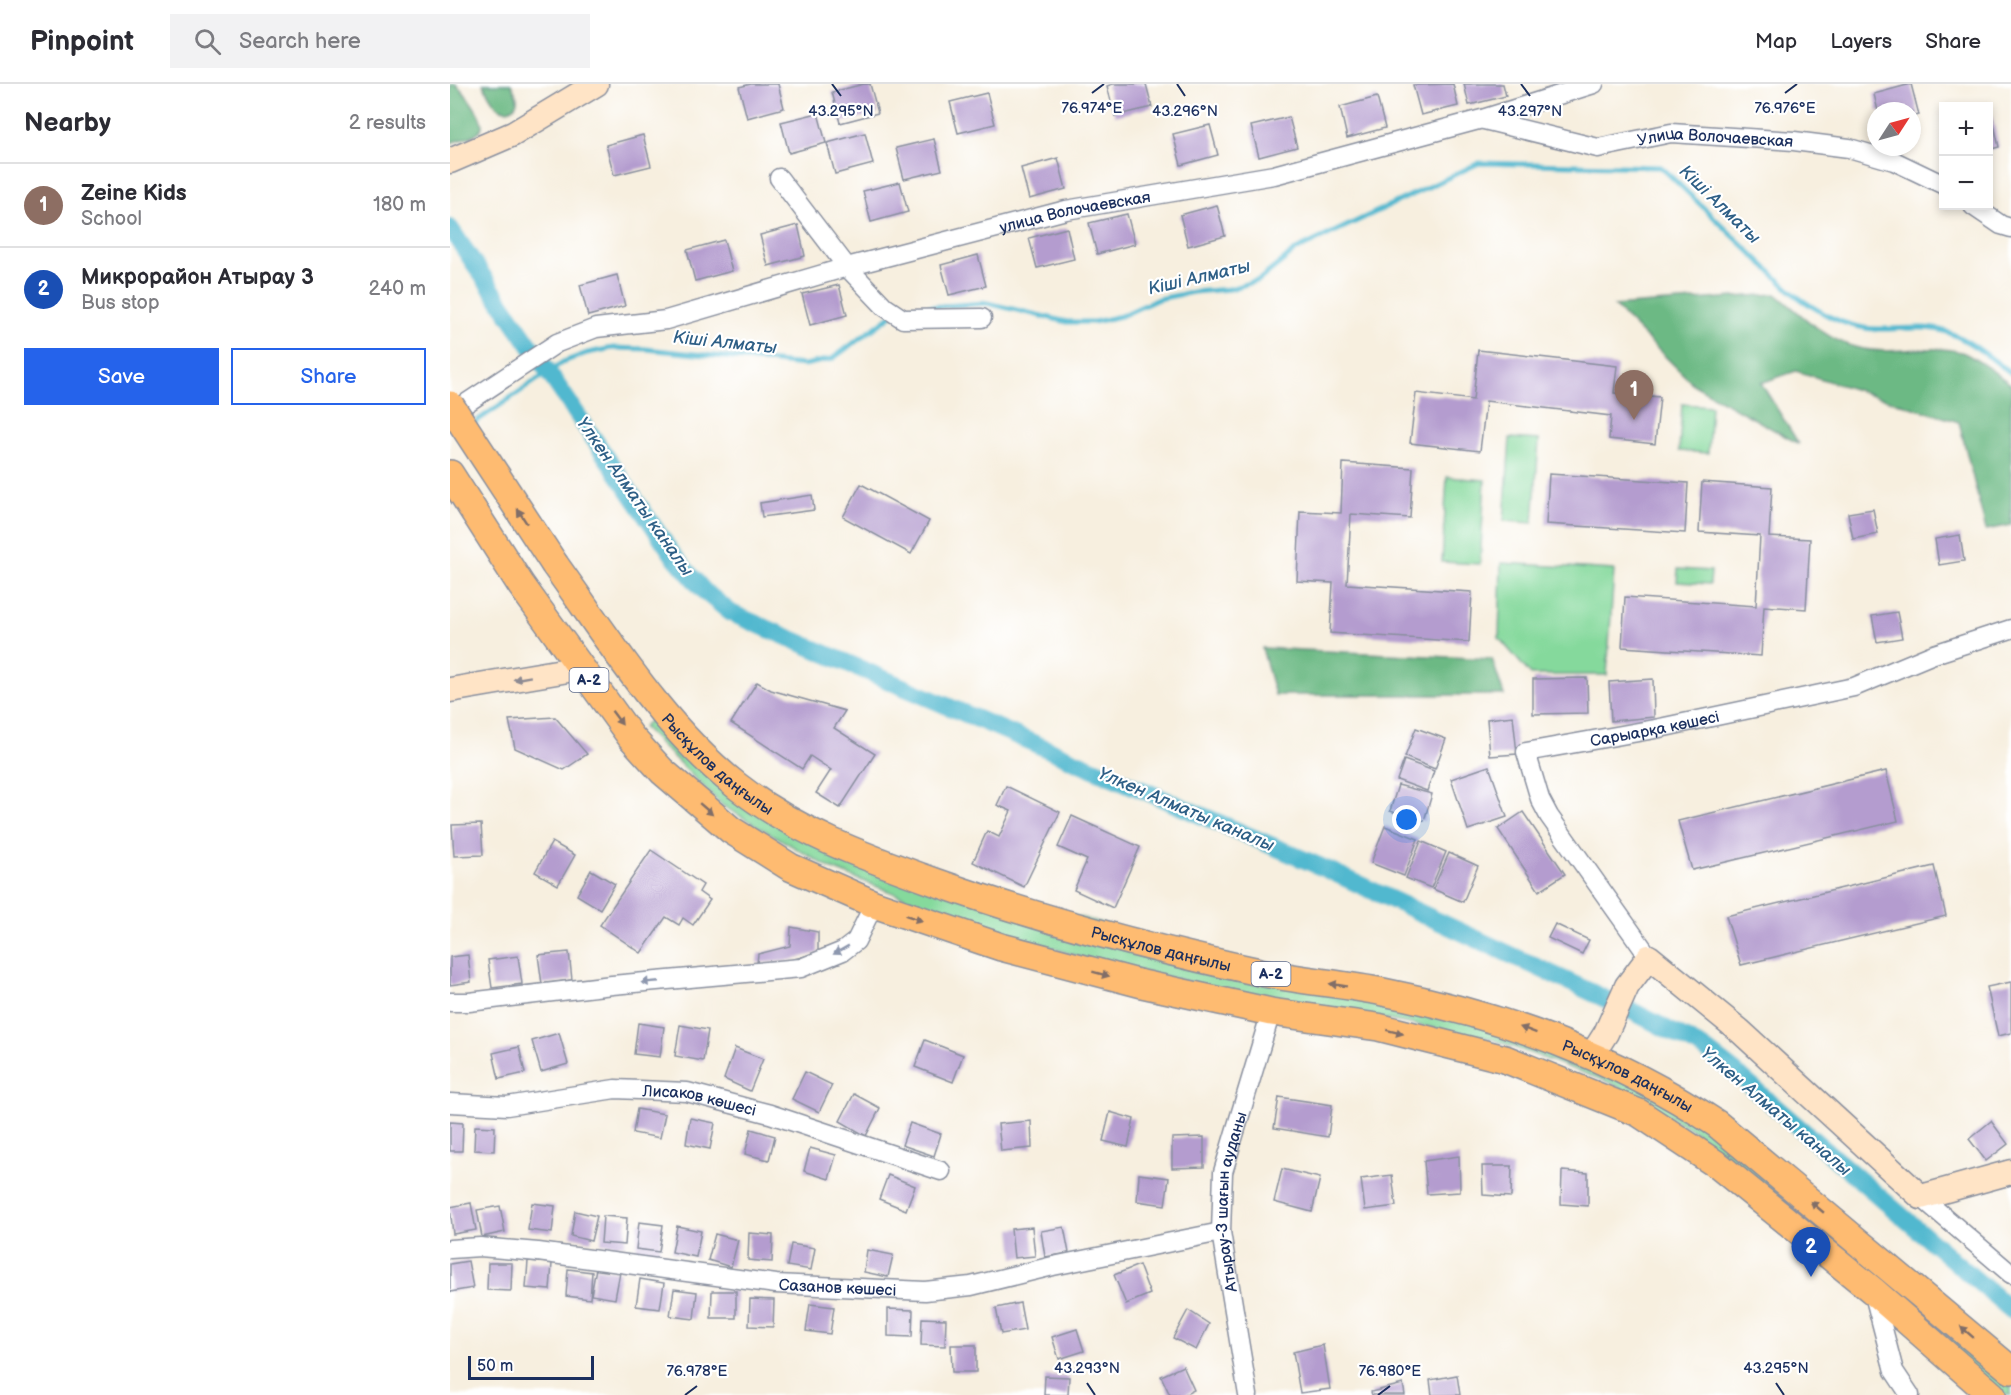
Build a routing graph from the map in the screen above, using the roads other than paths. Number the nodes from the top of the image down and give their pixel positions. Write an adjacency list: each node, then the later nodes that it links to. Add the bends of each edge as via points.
1 (596, 84): 4 (street, via 513,134)
2 (1594, 84): 3 (street, улица Волочаевская)
3 (1482, 119): 6 (street, Улица Волочаевская, via 1598,148 1671,133 1849,148 1894,161); 9 (street, улица Волочаевская, via 1274,175 1066,210)
4 (450, 161)
5 (779, 178): 9 (street)
6 (1939, 183)
7 (1979, 210): 8 (street)
8 (2011, 228)
9 (847, 267): 10 (street, via 903,320); 12 (street, улица Волочаевская, via 666,320 596,328 557,343)
10 (982, 318)
11 (450, 405): 14 (main road, Рысқұлов даңғылы / A-2, one-way to 11, bridge)
12 (450, 414)
13 (450, 474): 15 (main road, Рысқұлов даңғылы / A-2)
14 (581, 601): 15 (main road, via 556,596 546,607); 23 (main road, Рысқұлов даңғылы / A-2, one-way to 14, via 1382,992 1266,973 1107,936 986,900 829,842 768,808 701,754 667,717)
15 (546, 621): 17 (main road, Рысқұлов даңғылы / A-2)
16 (2011, 629): 20 (street, Сарыарқа көшесі, via 1835,692 1526,752 1540,799 1550,816)
17 (580, 668): 18 (street, one-way to 18); 19 (main road, Рысқұлов даңғылы / A-2, one-way to 19, via 631,737 662,771 731,830 790,867)
18 (450, 690)
19 (874, 904): 21 (street, one-way to 21, via 856,941 843,951 801,968); 22 (main road, Рысқұлов даңғылы / A-2, one-way to 22, via 1001,947)
20 (1649, 957): 23 (street, via 1627,986); 27 (street, via 1740,1031)
21 (450, 1002)
22 (1271, 1012): 28 (street, Атырау-3 шағын ауданы, via 1223,1172); 31 (main road, Рысқұлов даңғылы / A-2, one-way to 31, via 1378,1027 1505,1059 1639,1113 1719,1166)
23 (1599, 1044): 32 (main road, Рысқұлов даңғылы / A-2, one-way to 23, via 1717,1124)
24 (450, 1103): 25 (street, Лисаков көшесі, via 507,1106 615,1089 687,1092 770,1114)
25 (941, 1172)
26 (2011, 1172): 27 (street)
27 (1922, 1197): 30 (street)
28 (1221, 1232): 29 (street, Сазанов көшесі, via 971,1286 925,1291 776,1284 538,1252 480,1247); 33 (street, Атырау-3 шағын ауданы)
29 (450, 1249)
30 (2011, 1274)
31 (1872, 1290): 34 (street, via 1894,1371); 35 (main road, Рысқұлов даңғылы / A-2)
32 (2011, 1370)
33 (1248, 1395)
34 (1910, 1395)
35 (1992, 1395)

